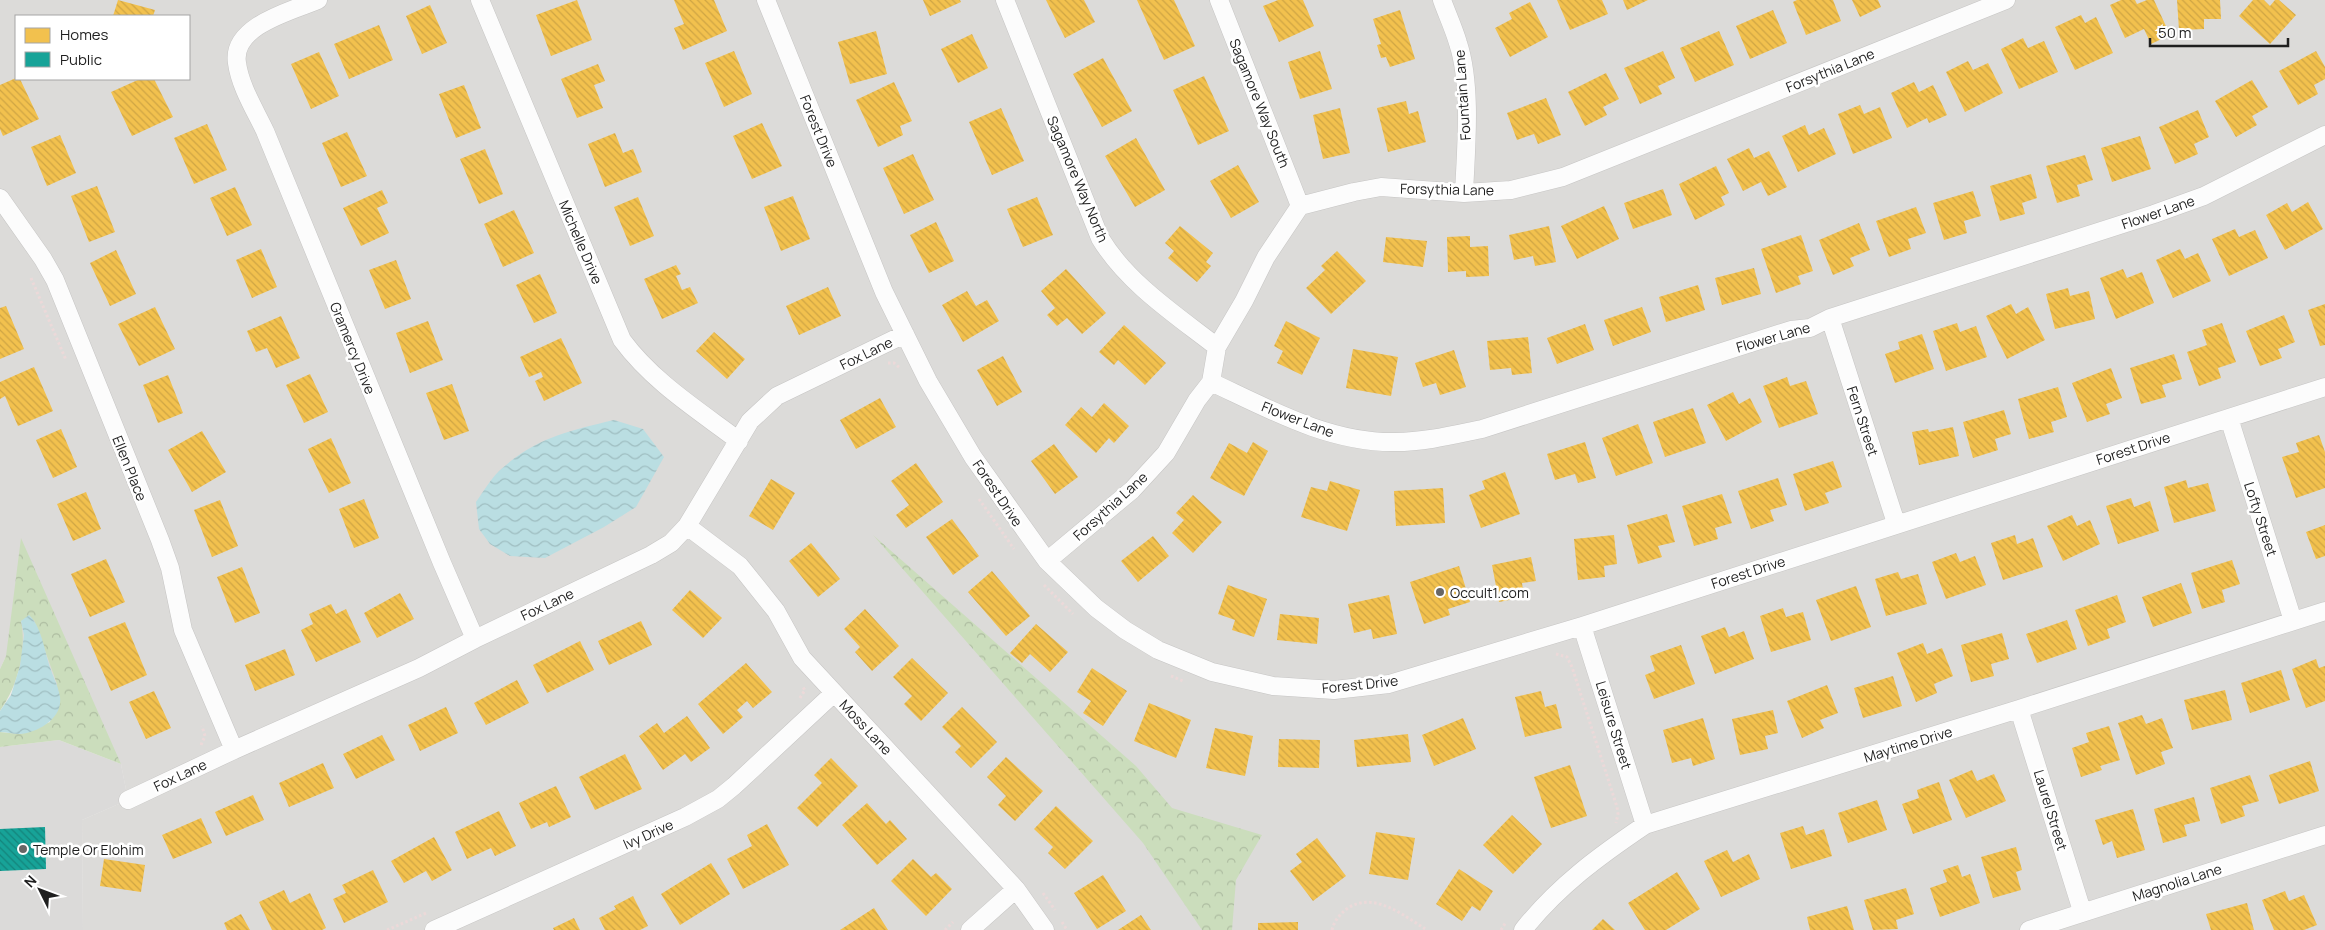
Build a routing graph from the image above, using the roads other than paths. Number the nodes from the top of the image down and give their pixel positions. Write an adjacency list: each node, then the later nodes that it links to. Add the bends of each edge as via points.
1 (318, 0): 25 (street, Gramercy Drive, via 259,24 242,39 237,55 242,81)
2 (480, 0): 18 (street, Michelle Drive, via 622,340 636,359 661,382)
3 (766, 0): 13 (street, Forest Drive, via 884,292)
4 (1005, 0): 14 (street, Sagamore Way North, via 1100,238 1128,274)
5 (1219, 0): 11 (street, Sagamore Way South)
6 (1442, 0): 9 (street, Fountain Lane, via 1459,45 1463,74 1467,124)
7 (2006, 0): 9 (street, Forsythia Lane, via 1563,176 1511,190)
8 (2325, 135): 12 (street, Flower Lane, via 2204,196)
9 (1464, 193): 11 (street, Forsythia Lane, via 1382,187)
10 (0, 198): 28 (street, Ellen Place, via 55,280 160,540 170,568 183,630)
11 (1300, 206): 14 (street, Forsythia Lane, via 1266,257)
12 (1830, 318): 15 (street, Flower Lane, via 1810,328 1791,330 1482,429 1436,439 1394,442 1348,438 1298,422); 19 (street, Fern Street)
13 (905, 334): 18 (street, Fox Lane, via 777,396 750,421); 21 (street, Forest Drive, via 928,382 974,457)
14 (1217, 347): 15 (street, Forsythia Lane)
15 (1211, 382): 21 (street, Forsythia Lane, via 1166,453 1138,484)
16 (2325, 387): 17 (street, Forest Drive)
17 (2229, 418): 19 (street, Forest Drive); 23 (street, Lofty Street)
18 (739, 440): 20 (street, Fox Lane)
19 (1896, 523): 24 (street, Forest Drive)
20 (687, 526): 25 (street, Fox Lane, via 652,555); 26 (street, Moss Lane, via 740,566 776,611 802,658)
21 (1047, 561): 24 (street, Forest Drive, via 1096,608 1158,650 1212,672 1273,686 1334,690 1389,684)
22 (2325, 611): 23 (street, Maytime Drive)
23 (2293, 621): 27 (street, Maytime Drive)
24 (1582, 626): 30 (street, Leisure Street)
25 (475, 639): 28 (street, Fox Lane, via 419,668)
26 (834, 693): 32 (street, Moss Lane); 35 (street, Ivy Drive, via 718,799 685,817)
27 (2019, 710): 30 (street, Maytime Drive); 33 (street, Laurel Street)
28 (234, 750): 29 (street, Fox Lane)
29 (128, 800)
30 (1645, 825): 37 (street, Maytime Drive, via 1565,883)
31 (2325, 835): 33 (street, Magnolia Lane)
32 (1016, 889): 34 (street); 36 (street, Moss Lane)
33 (2082, 911): 38 (street, Magnolia Lane)
34 (963, 925)
35 (434, 930)
36 (1045, 930)
37 (1523, 930)
38 (2029, 930)

